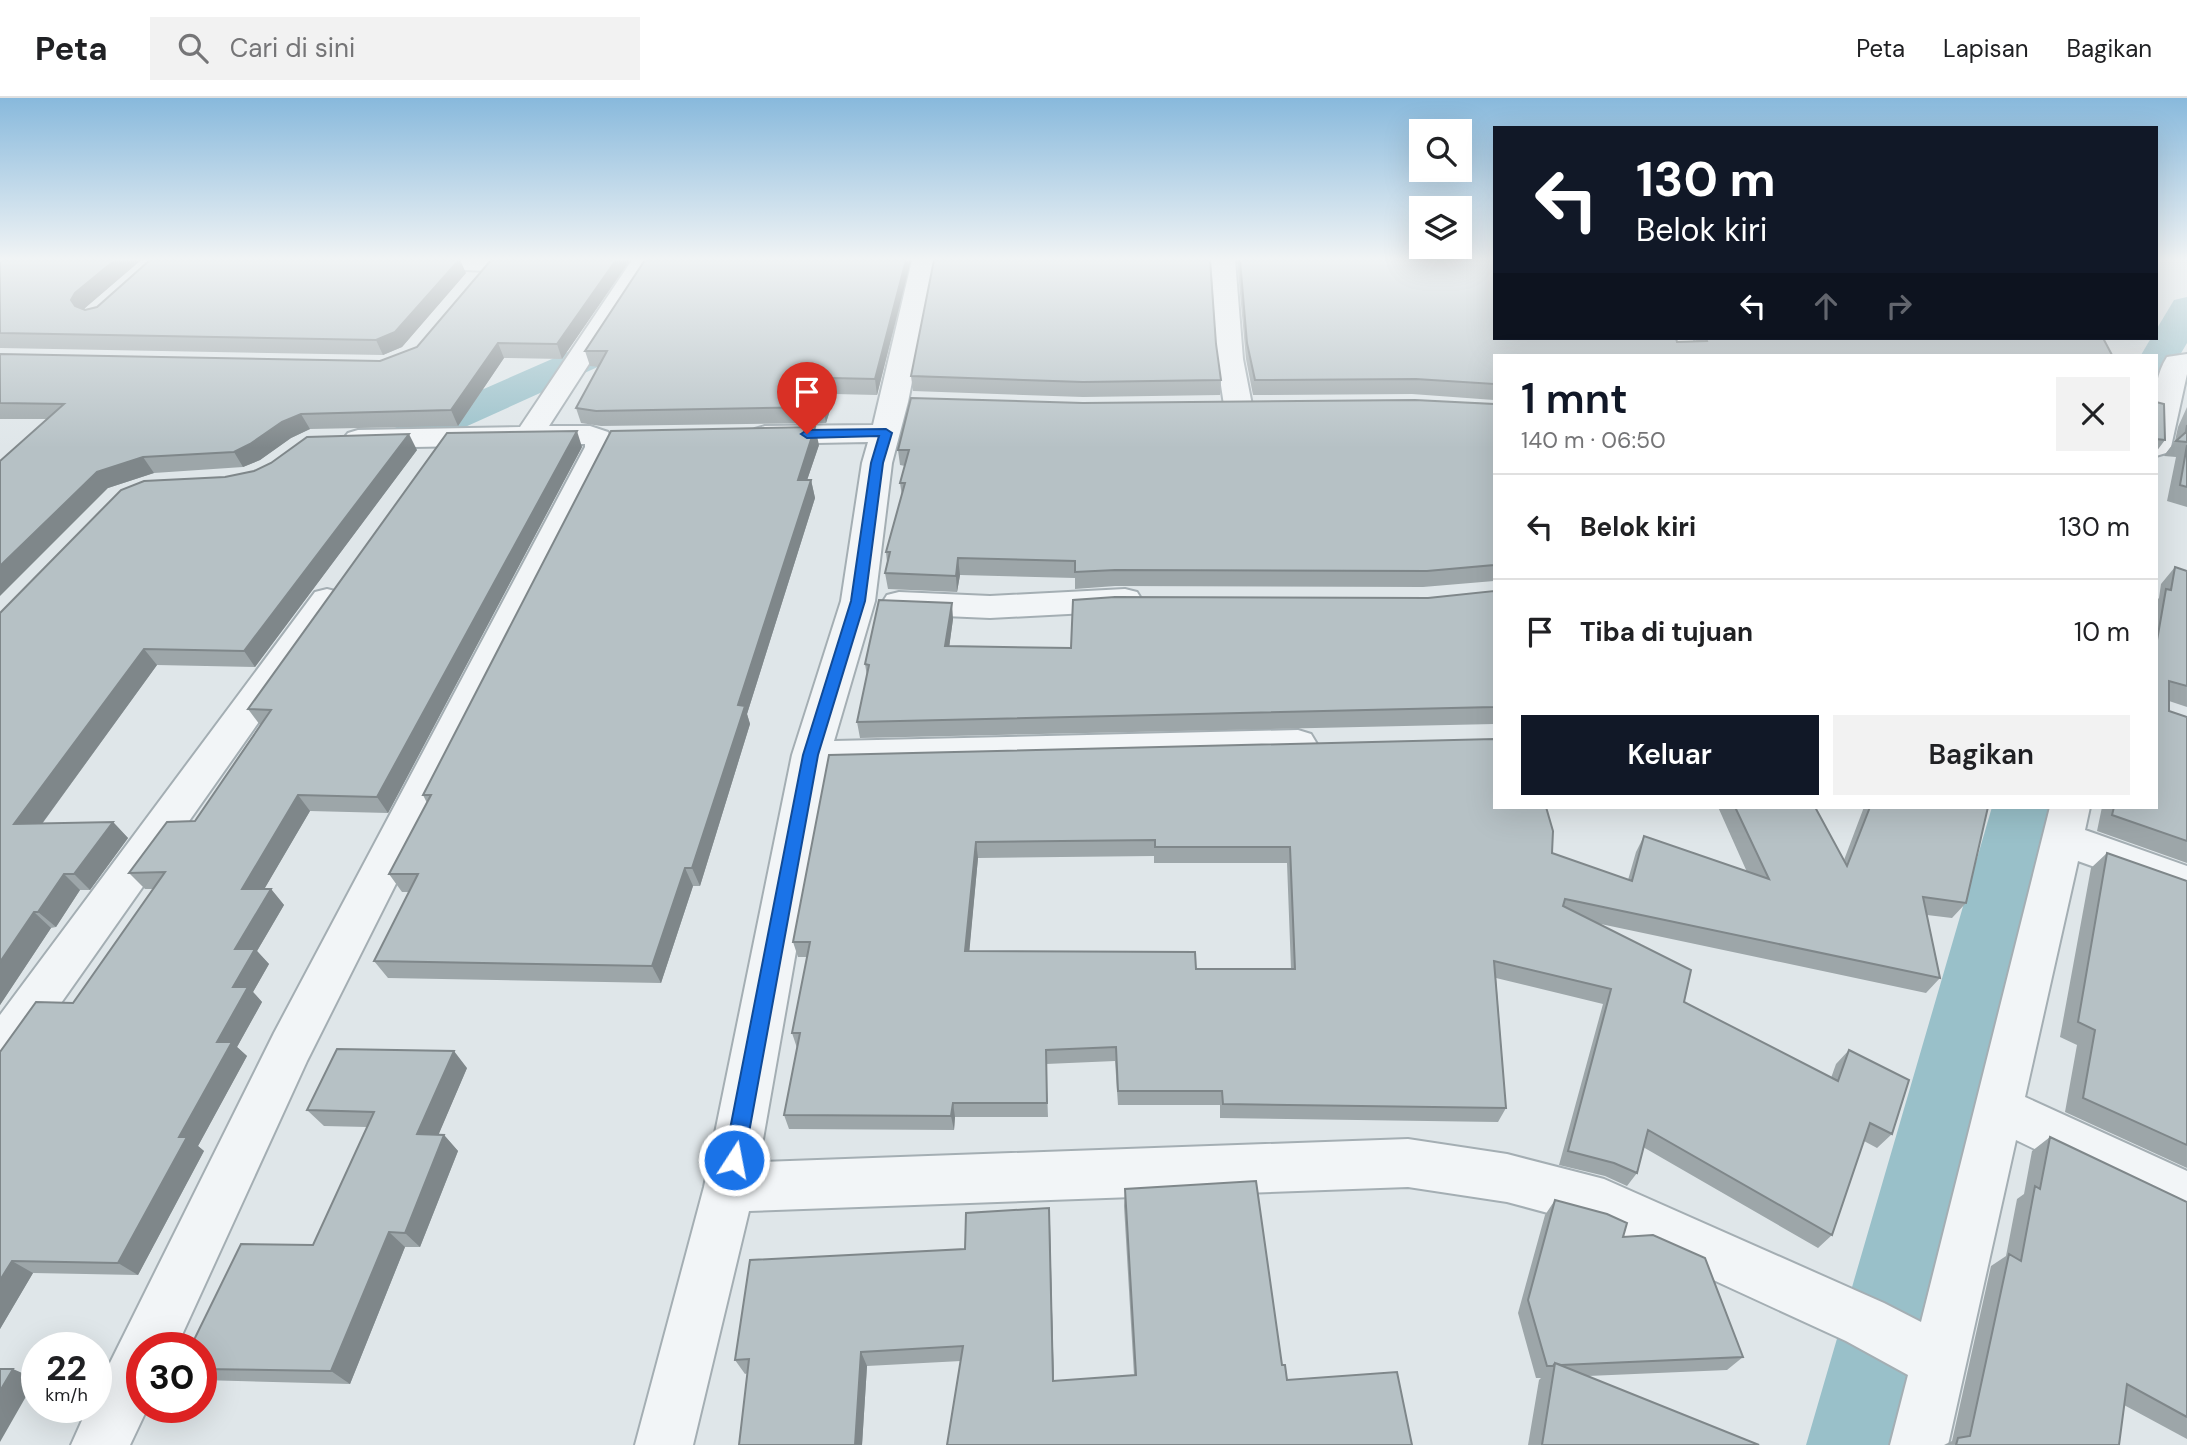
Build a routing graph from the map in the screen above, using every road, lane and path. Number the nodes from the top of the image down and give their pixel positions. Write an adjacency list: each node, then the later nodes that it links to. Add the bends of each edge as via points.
1 (603, 323): 7 (street)
2 (914, 323): 6 (street)
3 (1227, 323): 5 (street)
4 (2187, 362): 11 (street, via 2175,367)
5 (1237, 405)
6 (900, 412): 8 (street); 15 (street, via 877,463)
7 (529, 435): 10 (street); 24 (street, via 612,438 600,447 290,1048)
8 (735, 435)
9 (326, 439): 10 (street)
10 (443, 439): 12 (street)
11 (2158, 439)
12 (419, 472)
13 (346, 573): 20 (street)
14 (1155, 600): 15 (street, via 989,607)
15 (858, 601): 17 (street)
16 (1335, 743): 17 (street)
17 (811, 755): 22 (street)
18 (2066, 823): 19 (street); 21 (street)
19 (2187, 883)
20 (0, 1052)
21 (1999, 1108): 23 (street); 25 (street)
22 (729, 1187): 25 (street, via 1408,1163 1479,1171 1604,1204 1865,1322); 28 (street)
23 (2187, 1197)
24 (155, 1332)
25 (1933, 1358): 29 (street)
26 (126, 1391): 27 (street)
27 (100, 1445)
28 (664, 1445)
29 (1919, 1445)

